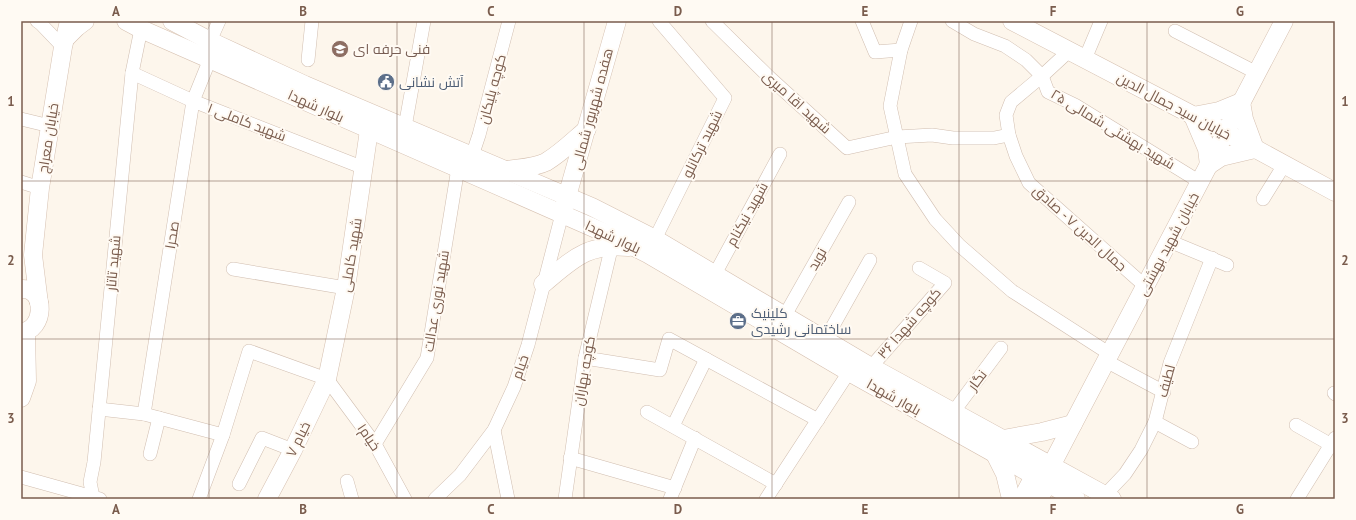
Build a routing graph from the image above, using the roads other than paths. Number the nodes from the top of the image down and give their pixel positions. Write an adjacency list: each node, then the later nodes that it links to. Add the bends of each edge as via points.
1 (37, 21): 17 (street)
2 (172, 21): 19 (main road, بلوار شهدا)
3 (218, 21): 19 (street)
4 (312, 21): 24 (street)
5 (424, 21): 33 (street)
6 (509, 21): 41 (street, کوچه پلیکان)
7 (617, 21): 34 (main road, هفده شهریور شمالی)
8 (659, 21): 57 (street, شهید ترکانلو, via 725,98)
9 (862, 21): 20 (street, via 874,52)
10 (911, 21): 20 (street)
11 (952, 21): 27 (street, ۲۵ شهید بهشتی شمالی, via 974,34 1005,46 1026,60)
12 (1012, 21): 21 (main road, خیابان سید جمال الدین)
13 (1101, 21): 23 (street)
14 (1284, 21): 26 (main road, خیابان شهید بهشتی)
15 (718, 23): 38 (street, شهید اقا میری, via 769,77 848,148)
16 (133, 25): 22 (main road, بلوار شهدا); 25 (street, شهید تاتار)
17 (69, 29): 32 (main road, خیابان معراج)
18 (1175, 31): 26 (street)
19 (210, 41): 33 (main road, بلوار شهدا)
20 (901, 50): 38 (street, via 890,106)
21 (1069, 51): 23 (main road, خیابان سید جمال الدین); 27 (street, جمال الدین ۷ - صادق)
22 (210, 59): 28 (street, صحرا); 35 (main road, بلوار شهدا)
23 (1085, 59): 30 (main road, خیابان سید جمال الدین)
24 (308, 60)
25 (132, 73): 28 (street, شهید کاملی ۱); 85 (street, شهید تاتار)
26 (1257, 73): 29 (main road, خیابان شهید بهشتی)
27 (1042, 76): 37 (street, جمال الدین ۷ - صادق, via 1011,102 1006,115); 49 (street, ۲۵ شهید بهشتی شمالی, via 1048,92 1075,105)
28 (193, 101): 44 (street, شهید کاملی ۱); 88 (street, صحرا)
29 (1241, 102): 30 (main road, via 1219,111); 36 (main road, خیابان شهید بهشتی); 39 (main road)
30 (1193, 116): 36 (main road, خیابان سید جمال الدین); 42 (main road, via 1207,149)
31 (21, 119): 32 (street)
32 (50, 126): 50 (main road, خیابان معراج)
33 (405, 127): 41 (main road, بلوار شهدا)
34 (587, 129): 46 (main road, via 545,162); 53 (main road, هفده شهریور شمالی)
35 (370, 130): 44 (main road, شهید کاملی); 45 (main road, بلوار شهدا)
36 (1226, 133): 39 (main road, خیابان سید جمال الدین); 42 (main road, خیابان شهید بهشتی)
37 (1009, 135): 38 (street, via 994,138 932,135); 69 (street, جمال الدین ۷ - صادق, via 1029,183)
38 (897, 137): 77 (street, via 905,174 935,219 959,246 1012,291)
39 (1254, 149): 42 (main road, via 1221,156); 43 (main road, خیابان سید جمال الدین)
40 (780, 154): 66 (street, شهید نیکنام)
41 (472, 156): 46 (main road, بلوار شهدا)
42 (1209, 165): 49 (main road, خیابان شهید بهشتی)
43 (1284, 165): 51 (main road, خیابان سید جمال الدین); 54 (street)
44 (364, 168): 70 (main road, شهید کاملی)
45 (458, 168): 52 (main road, بلوار شهدا); 99 (street, شهید نوری عدالت, via 427,358)
46 (505, 170): 47 (main road, بلوار شهدا)
47 (524, 178): 52 (main road, via 523,188); 53 (main road, بلوار شهدا)
48 (21, 182): 50 (street)
49 (1200, 182): 59 (main road, خیابان شهید بهشتی)
50 (40, 188): 60 (main road, خیابان معراج)
51 (1335, 192)
52 (516, 194): 56 (main road, بلوار شهدا)
53 (568, 196): 56 (main road, هفده شهریور شمالی); 58 (main road, بلوار شهدا, via 592,207)
54 (1263, 199)
55 (849, 202): 73 (street, نوید)
56 (562, 214): 58 (main road, بلوار شهدا); 68 (street, خیام)
57 (655, 239): 58 (main road, بلوار شهدا); 66 (main road, بلوار شهدا)
58 (625, 240): 68 (main road, via 593,249 574,259); 78 (street, کوچه بهاران); 81 (main road, بلوار شهدا)
59 (1169, 241): 61 (street); 69 (main road, خیابان شهید بهشتی)
60 (33, 255): 67 (main road); 72 (main road)
61 (1212, 258): 63 (street); 83 (street, لطیف, via 1170,364)
62 (870, 260): 75 (street)
63 (1227, 265)
64 (919, 268): 80 (street, کوچه شهدا ۳۶, via 944,283)
65 (233, 269): 70 (street)
66 (715, 274): 73 (main road, بلوار شهدا)
67 (21, 283)
68 (544, 284): 95 (street, خیام, via 526,352 514,387)
69 (1145, 286): 77 (main road, خیابان شهید بهشتی)
70 (346, 288): 82 (main road, شهید کاملی)
71 (21, 289): 72 (main road, via 30,290)
72 (39, 302): 74 (main road, via 40,312 37,320 31,329)
73 (784, 317): 75 (main road, بلوار شهدا)
74 (24, 332): 84 (main road, via 27,381)
75 (825, 340): 80 (main road, بلوار شهدا)
76 (1001, 348): 86 (street, نگار)
77 (1108, 357): 83 (street); 92 (main road, خیابان شهید بهشتی)
78 (585, 358): 79 (street, via 660,370 669,339); 104 (street, کوچه بهاران)
79 (706, 359): 90 (street); 94 (street)
80 (871, 367): 86 (main road, بلوار شهدا)
81 (849, 372): 90 (street); 101 (main road, بلوار شهدا)
82 (328, 379): 96 (street, via 249,351); 99 (street, خیام۱); 102 (main road, خیام ۷)
83 (1164, 392): 91 (street, لطیف)
84 (21, 398)
85 (99, 409): 88 (street); 113 (street, شهید تاتار, via 90,482)
86 (954, 411): 101 (main road, بلوار شهدا)
87 (647, 412): 94 (street)
88 (144, 414): 89 (street)
89 (159, 418): 96 (street); 103 (street)
90 (818, 420): 109 (street)
91 (1155, 422): 98 (street); 112 (street, لطیف, via 1141,450)
92 (1074, 424): 101 (main road); 105 (main road, خیابان شهید بهشتی)
93 (1296, 425): 100 (street)
94 (673, 426): 97 (street)
95 (494, 430): 118 (street, خیام, via 460,475); 119 (street)
96 (223, 435): 114 (street)
97 (695, 438): 109 (street); 111 (street)
98 (1192, 442)
99 (375, 444): 117 (street, خیام۱)
100 (1334, 444): 125 (street)
101 (999, 446): 105 (main road, بلوار شهدا); 110 (main road, بلوار شهدا); 122 (main road)
102 (293, 450): 108 (street, via 262,438); 115 (main road, خیام ۷)
103 (150, 454)
104 (570, 458): 111 (street); 120 (street, کوچه بهاران)
105 (1051, 466): 110 (main road, خیابان شهید بهشتی); 112 (main road, بلوار شهدا)
106 (21, 477): 113 (street)
107 (347, 481): 116 (street)
108 (239, 484)
109 (776, 484): 121 (street)
110 (1040, 486): 123 (main road, خیابان شهید بهشتی); 124 (main road, بلوار شهدا)
111 (672, 493)
112 (1109, 497)
113 (97, 498)
114 (199, 499)
115 (267, 499)
116 (352, 499)
117 (405, 499)
118 (436, 499)
119 (508, 499)
120 (565, 499)
121 (766, 499)
122 (1011, 499)
123 (1022, 499)
124 (1076, 499)
125 (1297, 499)

